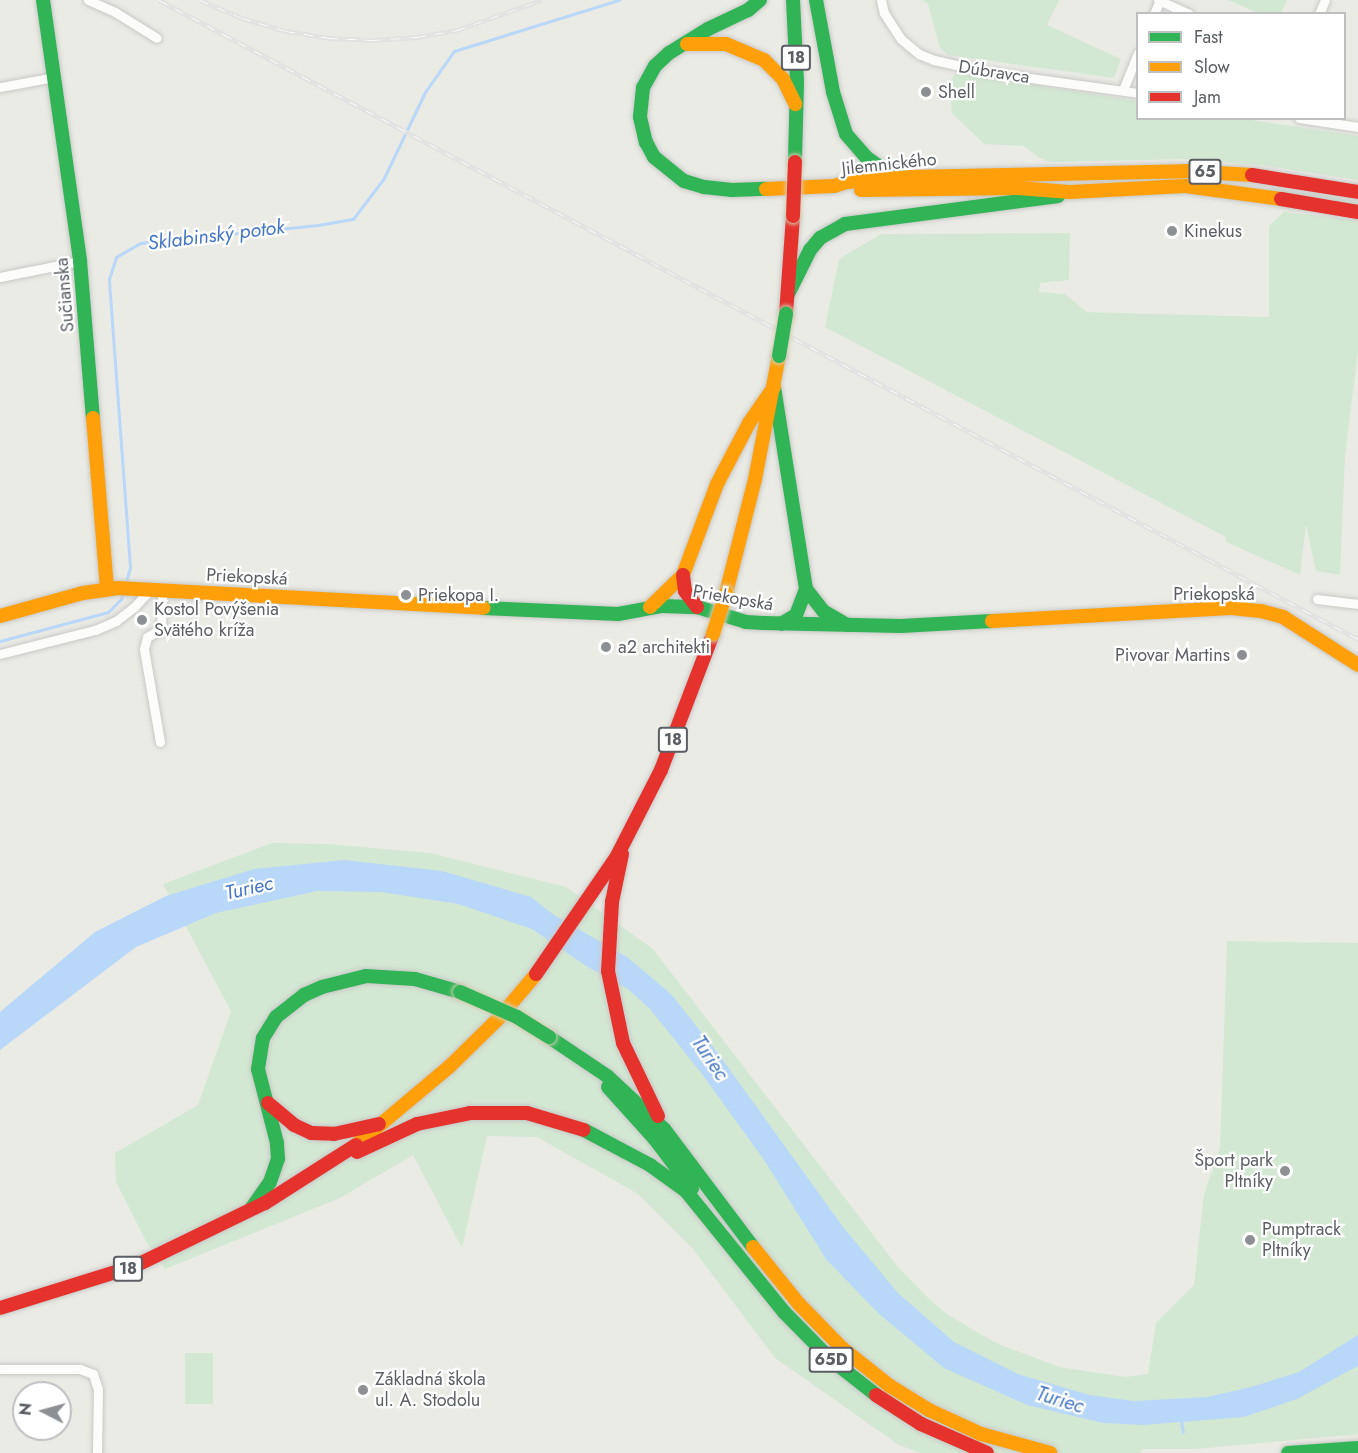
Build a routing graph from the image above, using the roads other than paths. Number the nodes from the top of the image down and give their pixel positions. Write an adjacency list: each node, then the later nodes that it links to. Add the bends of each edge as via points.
1 (43, 0): 12 (main road, Sučianska)
2 (88, 0): 9 (street)
3 (760, 0): 10 (main road)
4 (793, 0): 16 (main road, 18)
5 (816, 0): 19 (main road, via 832,92 846,134 880,167)
6 (881, 0): 14 (street, Dúbravca, via 884,13 901,39 919,54 939,62)
7 (1159, 0): 8 (street)
8 (1185, 12)
9 (157, 38)
10 (684, 44): 16 (main road, via 726,44 764,60 783,79); 20 (main road, via 655,66 640,102 646,142 665,168 684,181 715,189)
11 (1136, 56): 14 (street)
12 (55, 77): 13 (street); 24 (main road, Sučianska)
13 (0, 87)
14 (1123, 90): 15 (street, Dúbravca)
15 (1136, 93)
16 (797, 108): 26 (main road, 18, bridge)
17 (1312, 120): 18 (street)
18 (1358, 127)
19 (909, 177): 20 (main road, Jilemnického / 65); 22 (main road, Jilemnického / 65, via 1185,171 1250,175)
20 (834, 186): 21 (main road, Jilemnického / 65, via 848,190 1018,188)
21 (1070, 192): 23 (main road, Jilemnického / 65, via 1185,186); 26 (main road, via 1050,199 845,224 820,238 810,250)
22 (1358, 192)
23 (1358, 212)
24 (80, 261): 25 (street); 29 (main road, Sučianska)
25 (0, 277)
26 (788, 294): 27 (main road, 18, bridge)
27 (774, 387): 28 (main road, via 749,423 717,484); 30 (main road); 42 (main road, 18, bridge, via 755,479 713,634 661,770)
28 (683, 575): 34 (main road); 35 (main road, via 685,591)
29 (112, 589): 31 (main road, Priekopská); 36 (main road, Priekopská)
30 (806, 589): 37 (main road, via 796,615); 38 (main road, via 823,611)
31 (150, 590): 34 (main road, Priekopská, via 587,614 618,614); 39 (street, via 116,621 95,630); 41 (street, via 161,629 147,637 144,649)
32 (1317, 599): 33 (street)
33 (1358, 604)
34 (650, 607): 35 (main road, Priekopská)
35 (697, 608): 37 (main road, Priekopská, via 746,622)
36 (0, 616)
37 (781, 624): 38 (main road, Priekopská)
38 (847, 625): 40 (main road, Priekopská, via 963,624 1231,608 1261,611 1296,623)
39 (0, 654)
40 (1358, 665)
41 (160, 742)
42 (625, 842): 45 (main road, 18, via 541,968 474,1044); 46 (main road, via 612,902 608,960 614,1006 632,1068)
43 (588, 1065): 44 (main road, bridge, via 517,1017 460,993 415,980 366,976 303,995 276,1017 263,1038 258,1069); 46 (main road, via 607,1076); 49 (main road, via 654,1138)
44 (268, 1103): 45 (main road, via 294,1125 311,1133 344,1133); 48 (main road, via 278,1159 270,1182)
45 (385, 1123): 47 (main road, 18)
46 (664, 1130): 55 (main road, 65D, via 799,1304 842,1348 890,1386 945,1418 1011,1444)
47 (327, 1166): 48 (main road, 18); 49 (main road, via 441,1118 470,1113 527,1113 588,1132 650,1165 686,1191)
48 (249, 1212): 50 (main road, 18, via 135,1266)
49 (723, 1234): 54 (main road, 65D, via 784,1312 855,1380 921,1424)
50 (0, 1308)
51 (0, 1369): 53 (street, via 80,1369 93,1374 98,1389)
52 (1358, 1448): 56 (main road)
53 (97, 1453)
54 (987, 1453)
55 (1050, 1453)
56 (1288, 1453)

